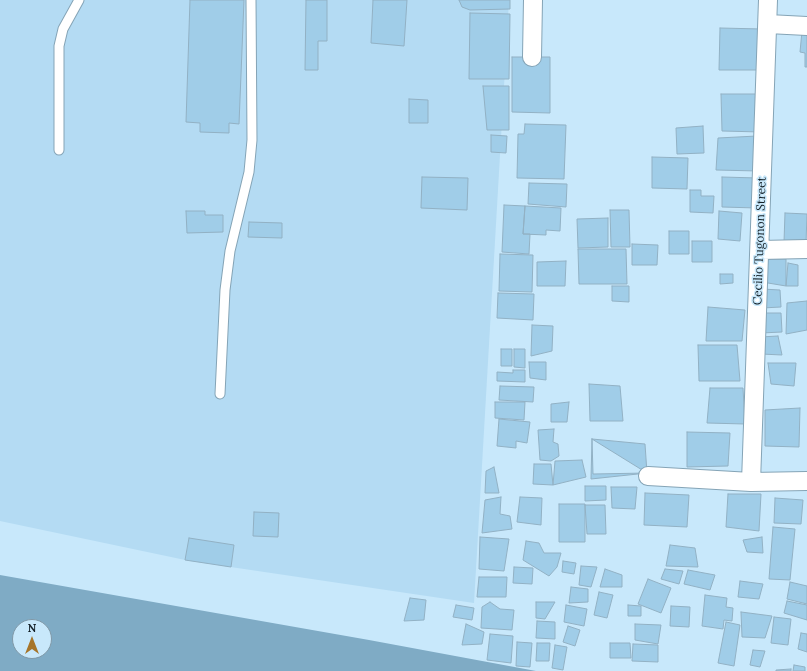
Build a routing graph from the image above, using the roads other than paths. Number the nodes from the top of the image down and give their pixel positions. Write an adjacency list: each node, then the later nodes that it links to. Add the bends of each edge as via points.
1 (79, 0): 8 (lane, via 63,29 59,46)
2 (251, 0): 11 (lane, via 252,140 249,172 230,251 225,290)
3 (533, 0): 7 (street)
4 (768, 0): 5 (street, Cecilio Tugonon Street)
5 (768, 24): 6 (street); 10 (street, Cecilio Tugonon Street)
6 (807, 26)
7 (532, 57)
8 (59, 150)
9 (807, 249): 10 (street)
10 (760, 250): 14 (street, Cecilio Tugonon Street)
11 (220, 394)
12 (648, 476): 14 (street)
13 (807, 481): 14 (street)
14 (751, 482)

